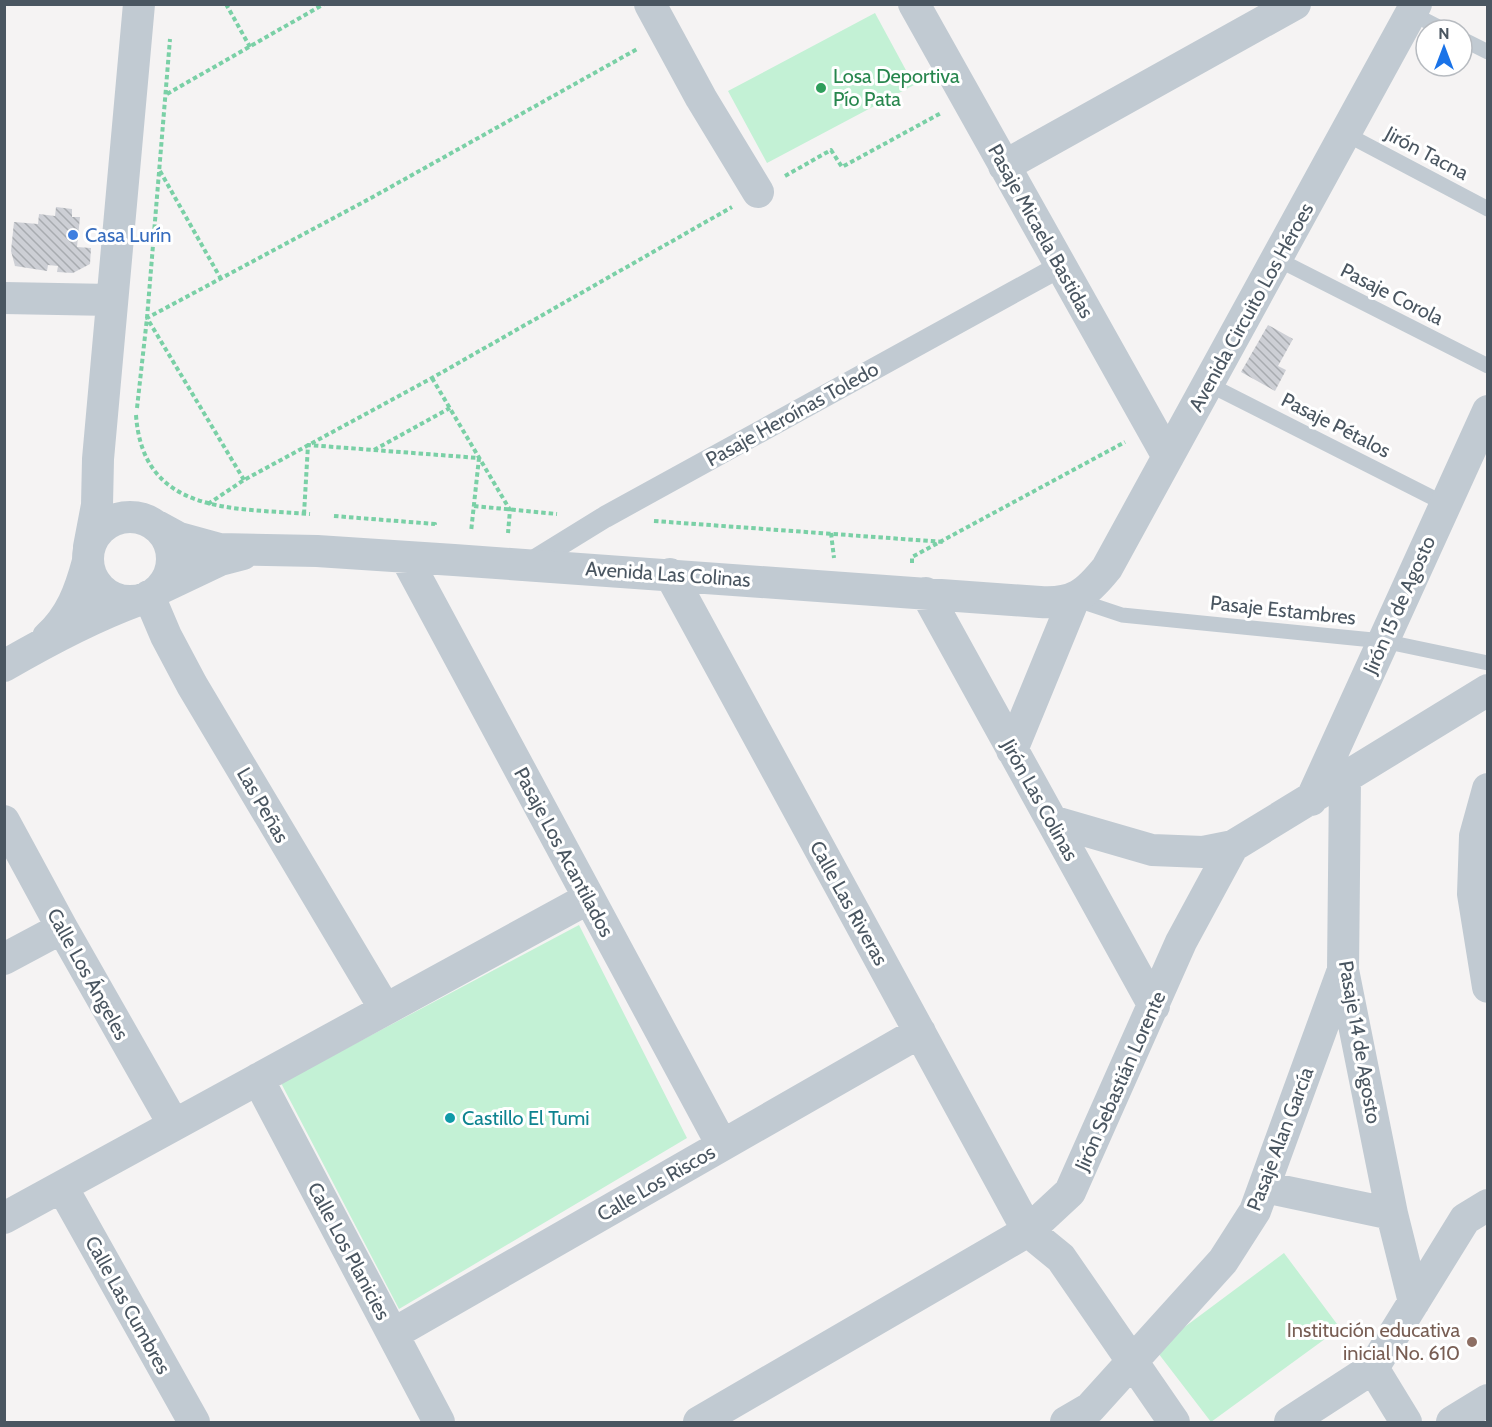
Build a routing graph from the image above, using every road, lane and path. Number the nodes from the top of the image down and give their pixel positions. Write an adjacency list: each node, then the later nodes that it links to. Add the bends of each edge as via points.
1 (118, 4): 8 (street)
2 (226, 4): 13 (path)
3 (324, 4): 13 (path)
4 (650, 4): 11 (street)
5 (914, 4): 18 (street, Pasaje Micaela Bastidas)
6 (1295, 4): 18 (street)
7 (1413, 9): 9 (lane); 17 (street, Avenida Circuito Los Héroes)
8 (138, 18): 26 (street)
9 (1426, 18)
10 (171, 27): 15 (path)
11 (665, 33): 20 (street); 24 (path)
12 (1474, 45): 14 (lane)
13 (250, 47): 15 (path)
14 (1488, 52)
15 (166, 95): 19 (path)
16 (945, 111): 20 (path, via 842,167 831,150)
17 (1346, 134): 21 (lane, Jirón Tacna); 22 (street, Avenida Circuito Los Héroes)
18 (1004, 166): 23 (street, Pasaje Micaela Bastidas)
19 (160, 170): 24 (path); 27 (path)
20 (758, 192): 29 (path)
21 (1488, 209)
22 (1277, 259): 28 (lane, Pasaje Corola); 30 (street, Avenida Circuito Los Héroes)
23 (1061, 266): 33 (street, Pasaje Micaela Bastidas); 47 (street, Pasaje Heroínas Toledo)
24 (221, 279): 27 (path)
25 (4, 298): 26 (street)
26 (112, 300): 38 (street)
27 (147, 318): 39 (path); 40 (path, via 136,416 138,440 146,461 164,483)
28 (1488, 366)
29 (432, 378): 31 (path); 34 (path)
30 (1208, 384): 36 (street, Avenida Circuito Los Héroes); 41 (lane, Pasaje Pétalos)
31 (450, 408): 35 (path); 37 (path)
32 (1488, 411): 41 (street, Jirón 15 de Agosto)
33 (1152, 428): 36 (street, Pasaje Micaela Bastidas); 53 (path)
34 (308, 445): 35 (path); 39 (path); 44 (path)
35 (374, 450): 37 (path)
36 (1168, 457): 61 (street, Avenida Circuito Los Héroes, via 1107,568)
37 (479, 458): 42 (path); 43 (path)
38 (98, 459): 49 (street, via 119,496); 55 (street, via 97,505)
39 (244, 480): 40 (path)
40 (208, 504): 44 (path)
41 (1445, 504): 62 (street, Jirón 15 de Agosto)
42 (474, 507): 43 (path); 51 (path)
43 (510, 510): 47 (path); 52 (path)
44 (304, 514): 45 (path)
45 (310, 514)
46 (334, 516): 50 (path, via 435,524)
47 (605, 517): 57 (street, Pasaje Heroínas Toledo)
48 (652, 521): 53 (path)
49 (151, 523): 54 (street, Avenida Las Colinas, via 199,545); 55 (street, via 131,517 117,519 95,534); 60 (street, via 166,537 172,564)
50 (435, 531)
51 (470, 534)
52 (507, 537)
53 (944, 542): 59 (path, via 912,557)
54 (262, 550): 56 (street, Avenida Las Colinas); 60 (street, Avenida Las Colinas, via 220,560)
55 (88, 554): 60 (street, via 91,575 109,596 122,600); 63 (street, Avenida Las Colinas, via 75,603 58,629)
56 (406, 558): 57 (street, Avenida Las Colinas); 74 (street, Pasaje Los Acantilados)
57 (526, 565): 58 (street, Avenida Las Colinas)
58 (670, 574): 59 (street, Avenida Las Colinas); 81 (street, Calle Las Riveras)
59 (919, 579): 61 (street, Avenida Las Colinas, via 1040,602); 67 (street, Jirón Las Colinas)
60 (149, 595): 63 (street, Avenida Las Colinas); 80 (street, Las Peñas, via 192,685)
61 (1074, 599): 62 (lane, Pasaje Estambres, via 1122,615); 67 (street)
62 (1383, 641): 64 (lane, Pasaje Estambres); 70 (street, Jirón 15 de Agosto)
63 (41, 644): 65 (street, Avenida Las Colinas)
64 (1488, 663)
65 (4, 666)
66 (1488, 690): 68 (street)
67 (1012, 750): 72 (street, Jirón Las Colinas)
68 (1346, 778): 70 (street); 77 (street, Pasaje 14 de Agosto)
69 (1488, 789): 78 (street, via 1475,836 1473,894)
70 (1311, 800): 73 (street)
71 (4, 821): 75 (street, Calle Los Ángeles)
72 (1052, 821): 73 (street, via 1152,850 1203,852); 79 (street, Jirón Las Colinas)
73 (1233, 846): 79 (street, Jirón Sebastián Lorente, via 1181,942)
74 (589, 898): 80 (street); 84 (street, Pasaje Los Acantilados)
75 (62, 928): 76 (street); 83 (street, Calle Los Ángeles)
76 (4, 959)
77 (1343, 970): 86 (street, Pasaje Alan García); 88 (street, Pasaje 14 de Agosto)
78 (1488, 987)
79 (1154, 1006): 90 (street, Jirón Sebastián Lorente, via 1070,1192)
80 (385, 1009): 82 (street)
81 (920, 1032): 84 (street, Calle Los Riscos); 90 (street, Calle Las Riveras)
82 (258, 1079): 83 (street); 92 (street, Calle Los Planicies)
83 (174, 1125): 85 (street)
84 (722, 1145): 92 (street, Calle Los Riscos)
85 (62, 1187): 89 (street); 96 (street, Calle Las Cumbres)
86 (1264, 1187): 88 (street); 93 (street, Pasaje Alan García, via 1255,1211 1223,1261)
87 (1488, 1205): 91 (street, via 1465,1219)
88 (1392, 1214): 91 (street, Pasaje 14 de Agosto)
89 (4, 1218)
90 (1028, 1231): 93 (street, via 1061,1258); 98 (street, Jirón Sebastián Lorente)
91 (1414, 1302): 94 (street)
92 (393, 1334): 97 (street, Calle Los Planicies)
93 (1132, 1358): 99 (street, Pasaje Alan García, via 1090,1408); 100 (street)
94 (1372, 1368): 101 (street); 102 (street)
95 (1488, 1400): 103 (street)
96 (194, 1422)
97 (439, 1422)
98 (699, 1422)
99 (1066, 1422)
100 (1174, 1422)
101 (1290, 1422)
102 (1407, 1422)
103 (1452, 1422)

